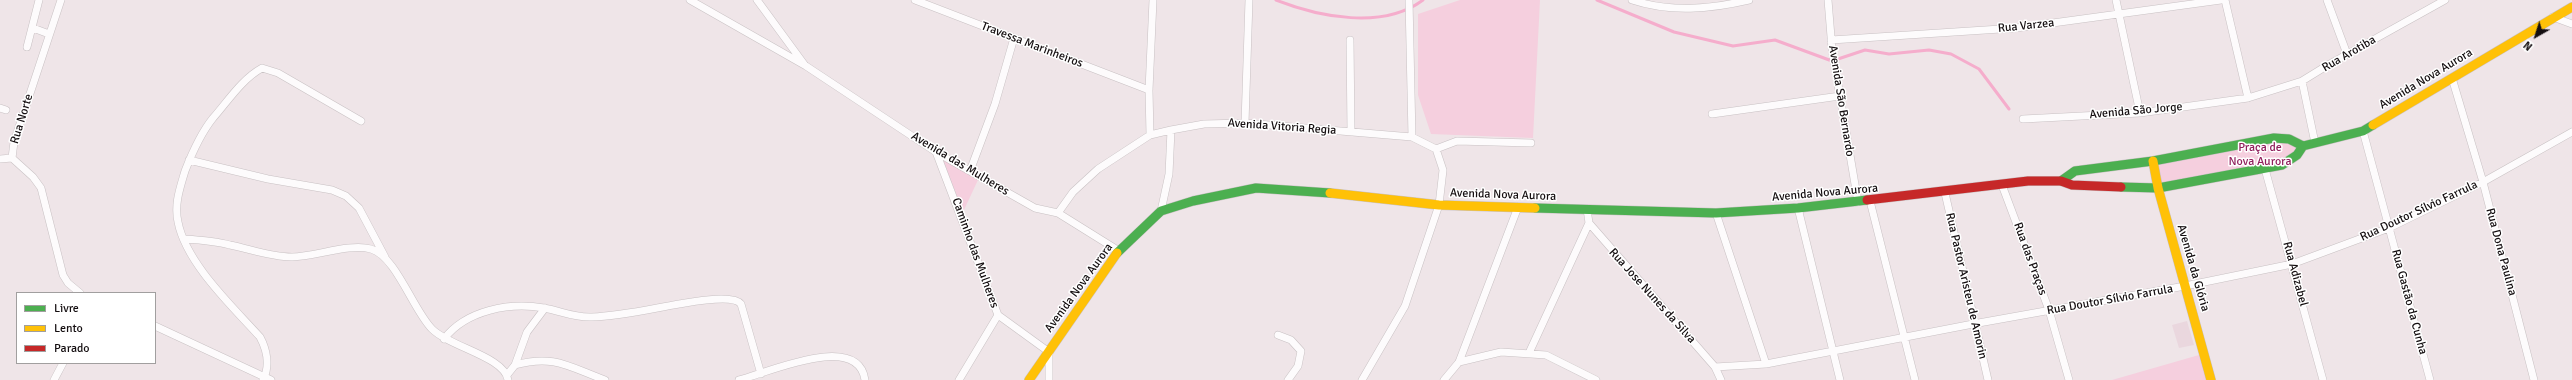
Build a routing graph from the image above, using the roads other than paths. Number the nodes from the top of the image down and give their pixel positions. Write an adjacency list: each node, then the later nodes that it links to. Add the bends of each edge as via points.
1 (40, 0): 21 (street)
2 (690, 0): 28 (street, Avenida das Mulheres)
3 (757, 0): 28 (street, Avenida das Mulheres)
4 (915, 0): 23 (street, Travessa Marinheiros)
5 (1153, 0): 31 (street)
6 (1249, 0): 38 (street)
7 (1409, 0): 44 (street)
8 (1632, 0): 9 (street, via 1665,8 1694,9)
9 (1749, 0)
10 (1828, 0): 25 (street, Avenida São Bernardo)
11 (2116, 0): 18 (street)
12 (2221, 0): 18 (street, Rua Varzea)
13 (2225, 0): 33 (street)
14 (2327, 0): 27 (street)
15 (2445, 0): 27 (street, Rua Arotiba)
16 (63, 1): 22 (street, Rua Norte)
17 (2572, 7): 19 (street, Avenida Nova Aurora)
18 (2120, 15): 25 (street, Rua Varzea, via 2016,28); 34 (street)
19 (2553, 17): 20 (street); 29 (street, Avenida Nova Aurora)
20 (2572, 24)
21 (33, 28): 22 (street); 26 (street)
22 (49, 34): 50 (street, Rua Norte, via 14,142)
23 (1014, 38): 31 (street, Travessa Marinheiros); 55 (street)
24 (1350, 40): 41 (street)
25 (1831, 40): 32 (street, Avenida São Bernardo)
26 (27, 47)
27 (2347, 54): 30 (street, Rua Arotiba)
28 (806, 66): 49 (street, Avenida das Mulheres)
29 (2452, 78): 40 (street, Avenida Nova Aurora); 57 (street, Rua Dona Paulina)
30 (2302, 81): 33 (street, Rua Arotiba); 46 (street)
31 (1149, 90): 43 (street)
32 (1840, 96): 35 (street); 62 (street, Avenida São Bernardo)
33 (2248, 98): 34 (street, Avenida São Jorge)
34 (2140, 112): 36 (street, Avenida São Jorge)
35 (1712, 114)
36 (2023, 119)
37 (361, 121): 52 (street, via 278,73 262,68 247,80 209,123)
38 (1245, 123): 39 (street, Avenida Vitoria Regia, via 1204,124); 41 (street, Avenida Vitoria Regia)
39 (1171, 130): 43 (street, Avenida Vitoria Regia); 67 (street, via 1169,174)
40 (2363, 131): 46 (street, Avenida Nova Aurora); 71 (street, Rua Gastão da Cunha)
41 (1351, 132): 44 (street, Avenida Vitoria Regia)
42 (2572, 132): 57 (street, Rua Doutor Sílvio Farrula)
43 (1150, 135): 68 (street, Avenida Vitoria Regia, via 1084,180)
44 (1412, 137): 48 (street, Avenida Vitoria Regia)
45 (1532, 143): 48 (street, via 1457,141)
46 (2315, 143): 47 (street, Avenida Nova Aurora)
47 (2303, 146): 53 (street, Avenida Nova Aurora, via 2289,139 2274,138); 54 (street, Avenida Nova Aurora, via 2290,161)
48 (1436, 149): 63 (street, via 1443,170)
49 (936, 152): 55 (street, Avenida das Mulheres); 80 (street, Caminho das Mulheres)
50 (12, 158): 51 (street); 77 (street, Rua Norte, via 41,188 63,275)
51 (0, 159)
52 (189, 160): 72 (street, via 177,205 178,222); 74 (street, via 268,180 332,190 346,196 359,208)
53 (2153, 162): 56 (street, Avenida Nova Aurora, via 2075,171); 59 (street, Avenida da Glória)
54 (2266, 169): 59 (street, Avenida Nova Aurora); 75 (street, Rua Adizabel)
55 (970, 171): 68 (street, Avenida das Mulheres, via 1035,208)
56 (2061, 181): 58 (street, Avenida Nova Aurora); 59 (street, Avenida Nova Aurora, via 2072,185)
57 (2483, 182): 71 (street, Rua Doutor Sílvio Farrula); 116 (street, Rua Dona Paulina)
58 (2002, 185): 60 (street, Avenida Nova Aurora); 79 (street, Rua das Praças)
59 (2158, 188): 76 (street, Avenida da Glória)
60 (1945, 193): 61 (street, Avenida Nova Aurora); 81 (street, Rua Pastor Aristeu de Amorin)
61 (1870, 201): 62 (street, Avenida Nova Aurora); 84 (street)
62 (1858, 202): 65 (street, Avenida Nova Aurora)
63 (1439, 205): 64 (street, Avenida Nova Aurora); 67 (street, Avenida Nova Aurora, via 1256,188 1193,201); 105 (street, via 1405,306)
64 (1518, 207): 66 (street, Avenida Nova Aurora); 89 (street)
65 (1798, 208): 69 (street, Avenida Nova Aurora); 86 (street)
66 (1587, 209): 69 (street, Avenida Nova Aurora); 70 (street)
67 (1161, 211): 73 (street, Avenida Nova Aurora)
68 (1058, 213): 73 (street, Avenida das Mulheres)
69 (1716, 214): 91 (street)
70 (1589, 223): 88 (street); 93 (street, Rua Jose Nunes da Silva)
71 (2389, 228): 75 (street, Rua Doutor Sílvio Farrula); 115 (street, Rua Gastão da Cunha)
72 (185, 239): 74 (street, via 228,244 287,256 371,249); 96 (street, via 202,270 260,337 265,346)
73 (1119, 251): 87 (street, Avenida Nova Aurora)
74 (386, 258): 85 (street, via 418,312)
75 (2292, 264): 76 (street, Rua Doutor Sílvio Farrula); 114 (street, Rua Adizabel)
76 (2185, 286): 79 (street, Rua Doutor Sílvio Farrula); 113 (street, Avenida da Glória)
77 (79, 292)
78 (545, 308): 85 (street, via 520,305 474,316 458,323); 92 (street, via 526,332); 94 (street, via 578,317 604,316 694,301 738,300)
79 (2049, 310): 81 (street, Rua Doutor Sílvio Farrula); 112 (street, Rua das Praças)
80 (998, 315): 87 (street, Caminho das Mulheres); 101 (street)
81 (1974, 324): 84 (street, Rua Doutor Sílvio Farrula); 111 (street, Rua Pastor Aristeu de Amorin)
82 (156, 326): 96 (street)
83 (1278, 335): 104 (street, via 1291,340 1301,351 1298,366)
84 (1903, 337): 86 (street, Rua Doutor Sílvio Farrula); 110 (street)
85 (444, 339): 95 (street, via 497,364)
86 (1832, 351): 91 (street, Rua Doutor Sílvio Farrula); 109 (street)
87 (1048, 352): 102 (street, Avenida Nova Aurora); 103 (street)
88 (1529, 353): 89 (street, via 1500,352); 107 (street, via 1546,355)
89 (1459, 362): 106 (street)
90 (62, 364): 97 (street)
91 (1766, 364): 93 (street, Rua Doutor Sílvio Farrula)
92 (515, 365): 95 (street); 98 (street, via 538,359 555,360)
93 (1715, 367): 108 (street, Rua Jose Nunes da Silva)
94 (761, 374): 99 (street); 100 (street, via 813,358 835,355 850,359 859,367)
95 (508, 377)
96 (267, 379)
97 (54, 380)
98 (604, 380)
99 (739, 380)
100 (865, 380)
101 (959, 380)
102 (1029, 380)
103 (1049, 380)
104 (1288, 380)
105 (1362, 380)
106 (1444, 380)
107 (1596, 380)
108 (1721, 380)
109 (1840, 380)
110 (1915, 380)
111 (1988, 380)
112 (2069, 380)
113 (2212, 380)
114 (2323, 380)
115 (2430, 380)
116 (2534, 380)

